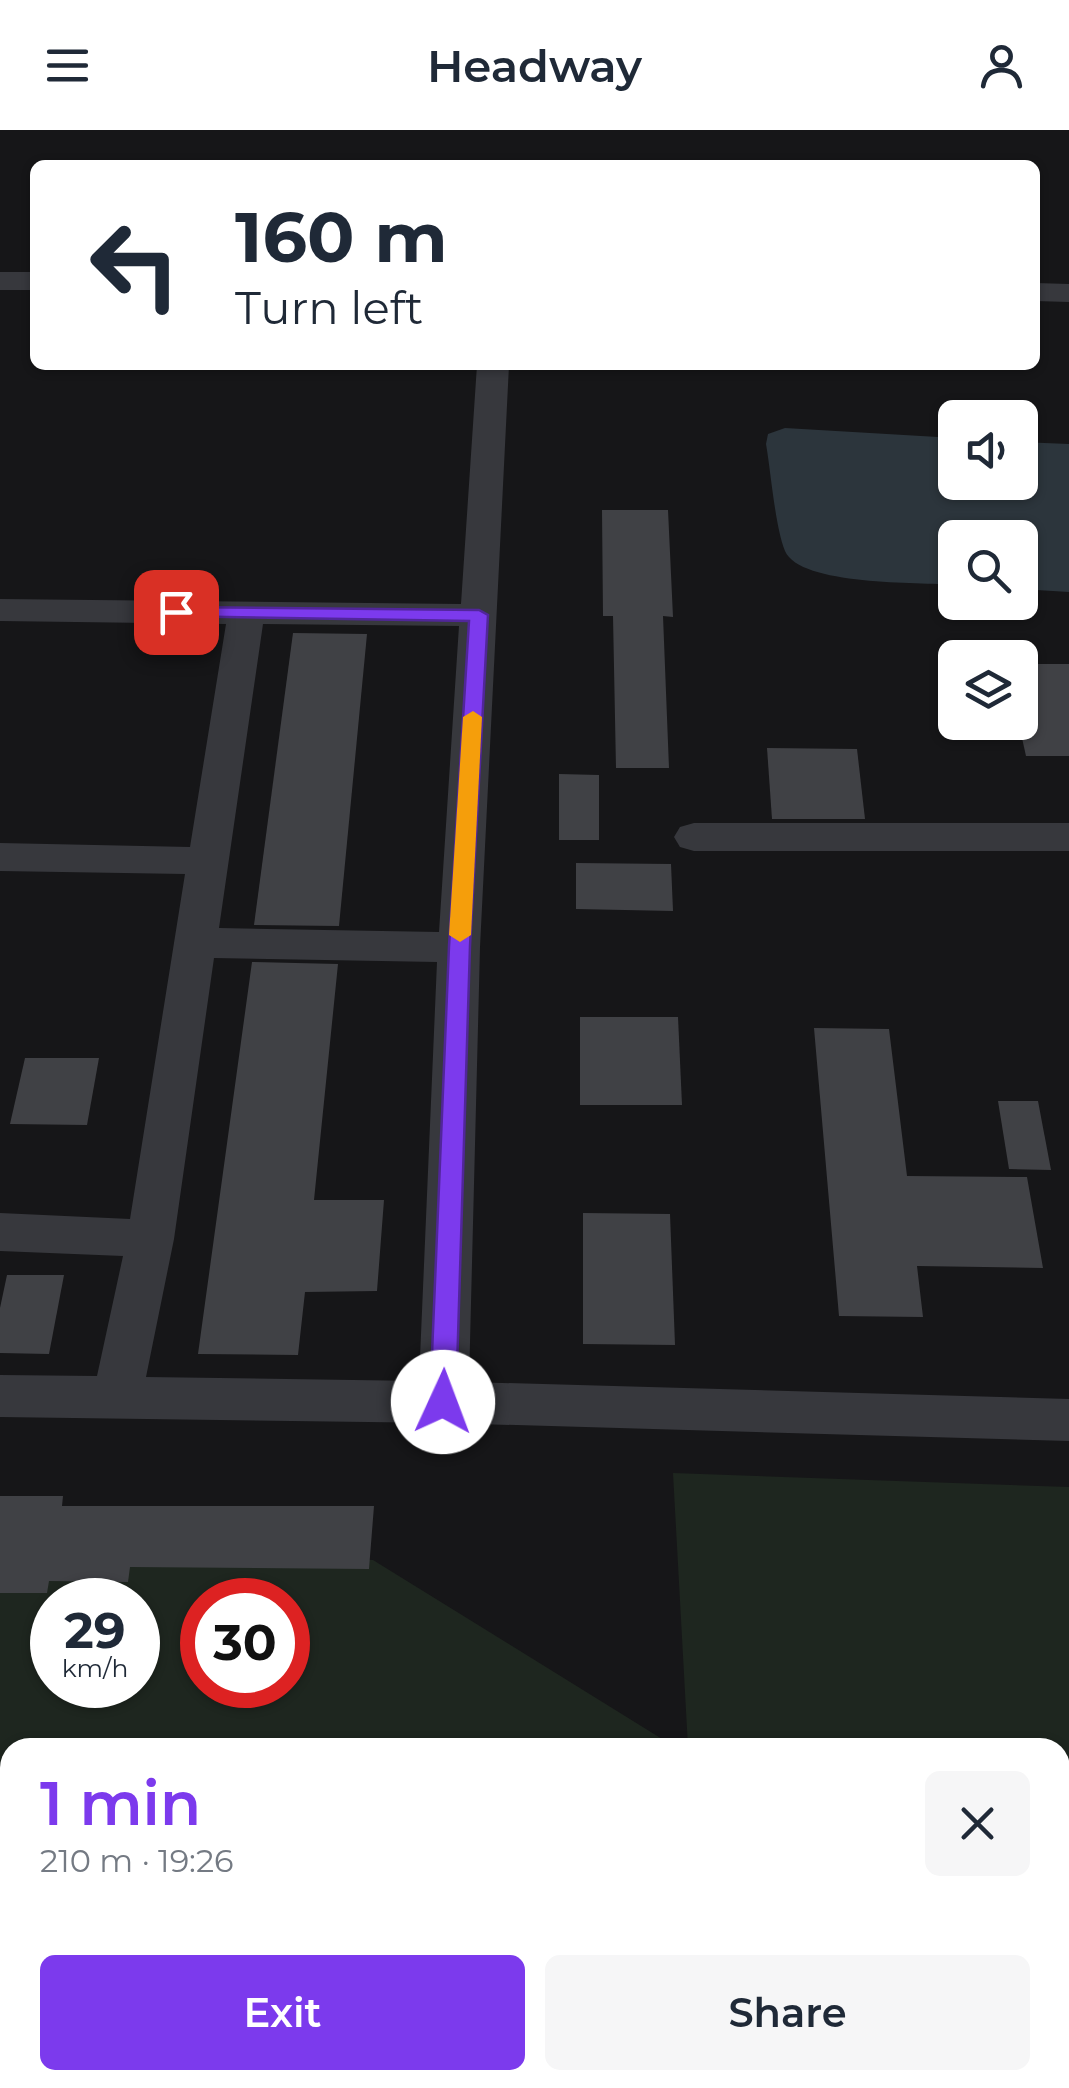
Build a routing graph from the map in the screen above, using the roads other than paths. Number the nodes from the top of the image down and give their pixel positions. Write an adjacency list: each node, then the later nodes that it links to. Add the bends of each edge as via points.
1 (0, 281): 2 (street)
2 (30, 281)
3 (1040, 292): 4 (street)
4 (1069, 293)
5 (494, 370): 8 (street)
6 (0, 610): 7 (street)
7 (246, 613): 8 (street); 12 (street)
8 (479, 615): 14 (street)
9 (694, 836): 10 (street)
10 (1069, 837)
11 (0, 857): 12 (street)
12 (208, 860): 13 (street)
13 (196, 944): 14 (street); 16 (street)
14 (459, 946): 19 (street)
15 (0, 1232): 16 (street)
16 (150, 1239): 18 (street)
17 (0, 1396): 18 (street)
18 (118, 1399): 19 (street)
19 (443, 1402): 20 (street)
20 (1069, 1420)

